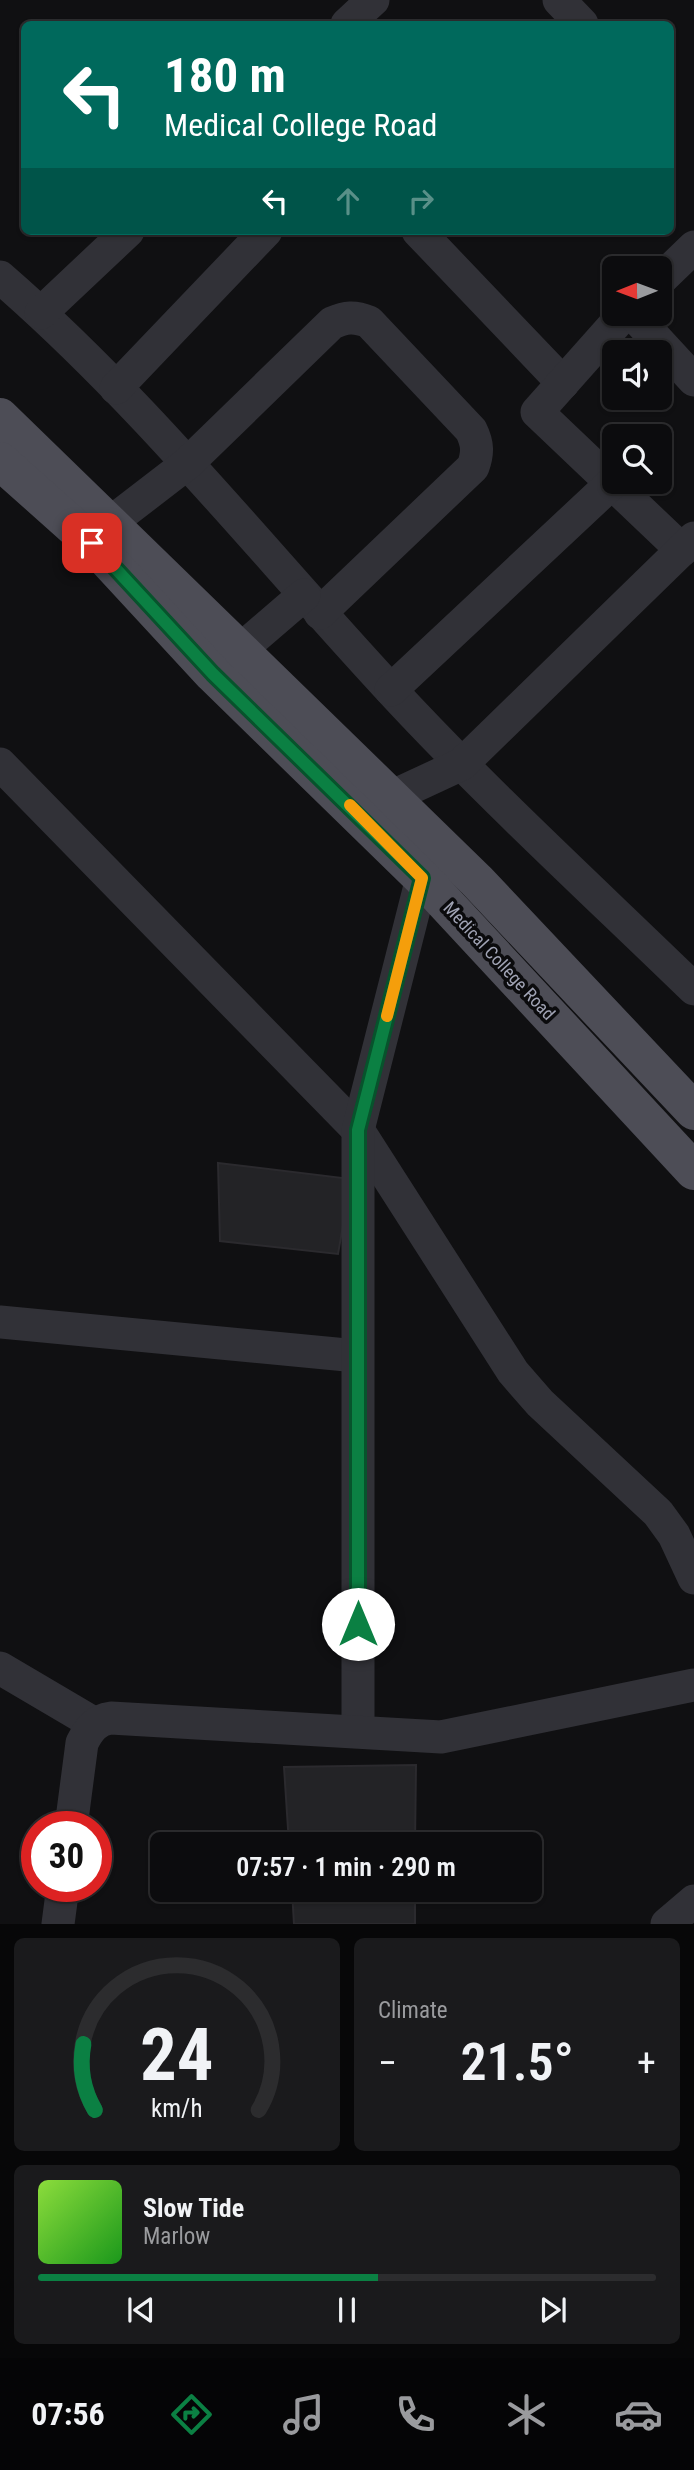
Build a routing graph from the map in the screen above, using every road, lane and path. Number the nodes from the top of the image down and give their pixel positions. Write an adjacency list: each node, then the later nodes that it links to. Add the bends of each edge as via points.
1 (559, 0): 2 (street)
2 (579, 21)
3 (124, 235): 9 (street)
4 (262, 235): 14 (street)
5 (428, 235): 13 (street)
6 (694, 247): 7 (street)
7 (672, 268)
8 (0, 277): 9 (street)
9 (41, 313): 14 (street)
10 (613, 326): 13 (street)
11 (644, 326): 12 (street)
12 (694, 380)
13 (563, 383): 18 (street, via 537,412)
14 (116, 388): 17 (street)
15 (0, 417): 21 (main road)
16 (0, 461): 29 (main road, Medical College Road, via 92,543 213,674)
17 (188, 463): 21 (street); 23 (street); 23 (street, via 332,323 345,318 369,322 471,430 477,442 473,467)
18 (602, 474)
19 (602, 492): 25 (street)
20 (626, 494): 22 (street)
21 (110, 523): 24 (main road)
22 (688, 544): 27 (street)
23 (312, 604): 24 (street); 25 (street)
24 (240, 650): 28 (main road)
25 (391, 691): 27 (street)
26 (0, 764): 32 (street)
27 (462, 764): 28 (street); 30 (street)
28 (391, 797): 31 (main road, via 477,881)
29 (422, 878): 32 (street); 33 (main road, Medical College Road)
30 (694, 989)
31 (694, 1111)
32 (358, 1130): 35 (street); 36 (street, via 513,1372 540,1404 658,1513)
33 (694, 1171)
34 (0, 1322): 35 (street)
35 (357, 1356): 40 (street)
36 (694, 1578)
37 (0, 1668): 39 (street)
38 (694, 1685): 40 (street, via 441,1737)
39 (95, 1724): 40 (street, via 111,1718); 41 (street, via 82,1743)
40 (358, 1731)
41 (73, 1811)
42 (694, 1901): 45 (street)
43 (61, 1902): 44 (street)
44 (58, 1924)
45 (667, 1924)

